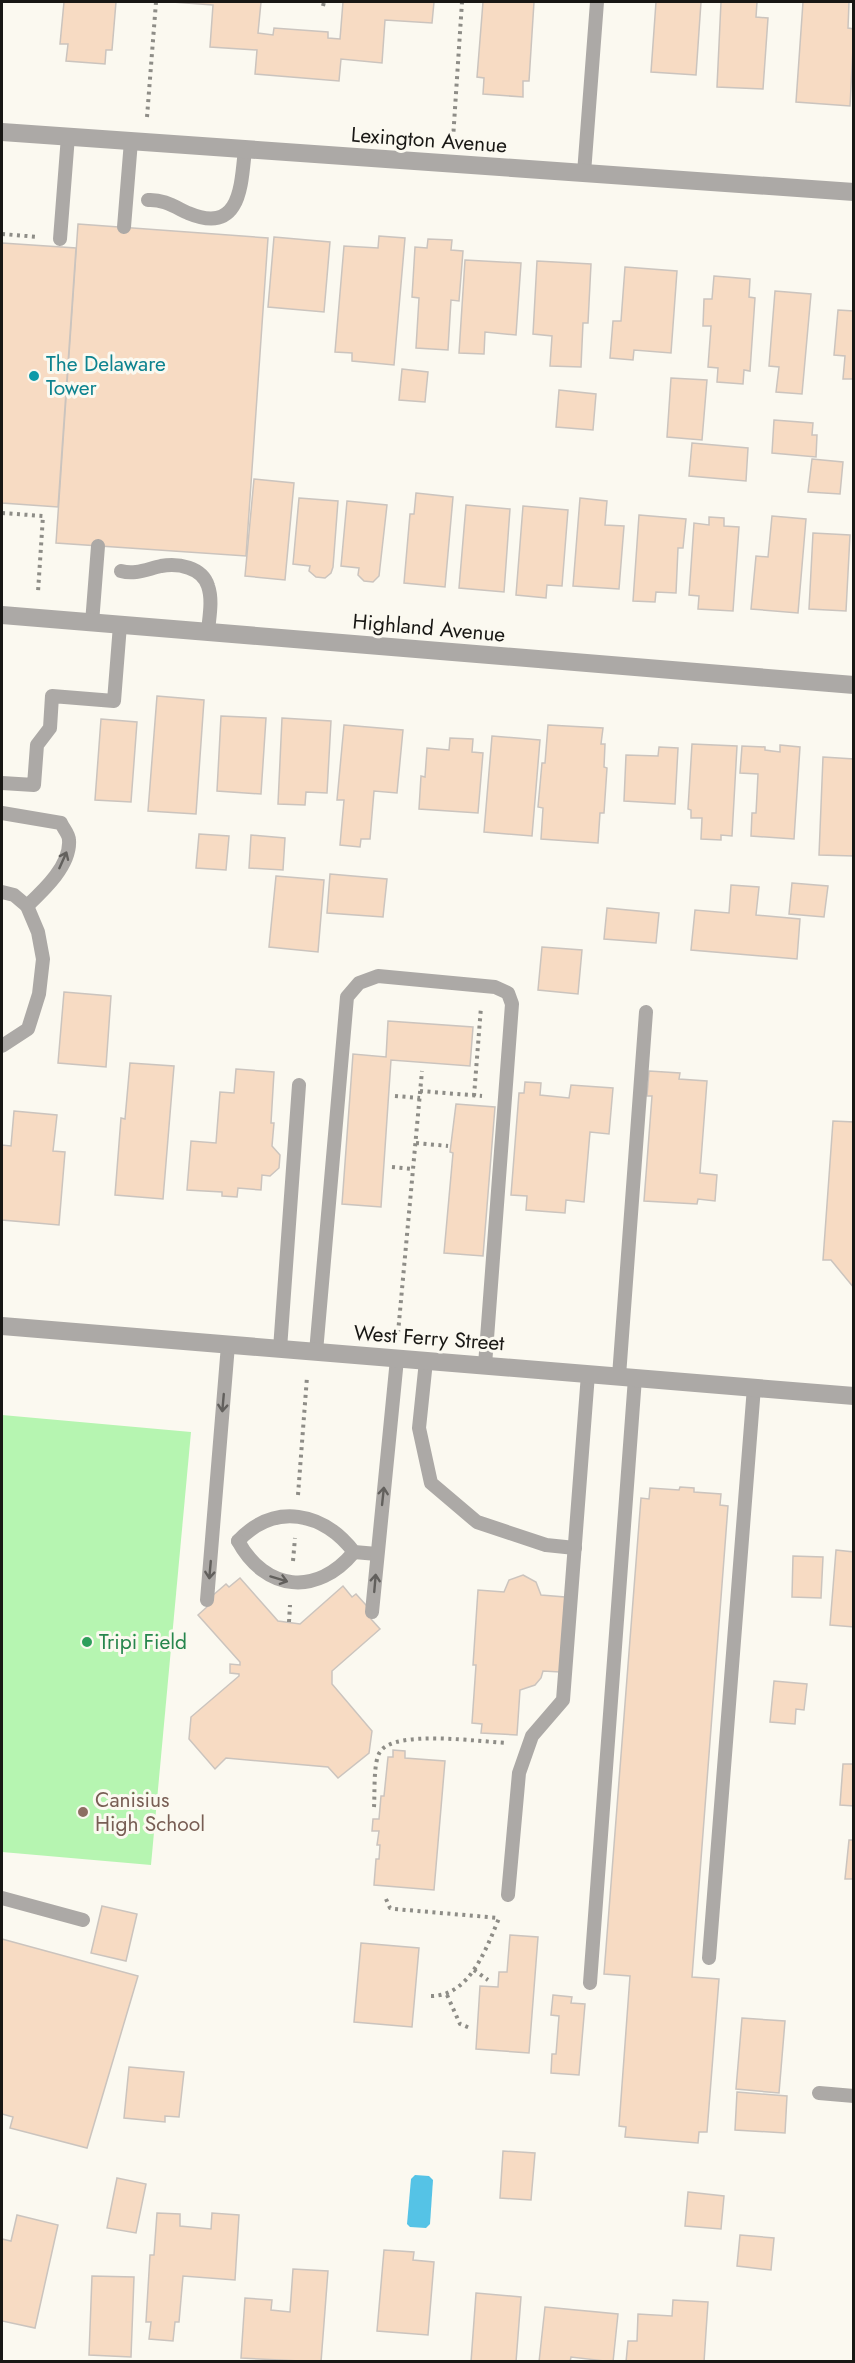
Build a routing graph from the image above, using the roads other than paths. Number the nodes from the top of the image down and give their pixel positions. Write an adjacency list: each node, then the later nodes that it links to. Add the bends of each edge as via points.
1 (597, 2): 6 (lane)
2 (2, 132): 3 (street, Lexington Avenue)
3 (68, 136): 4 (street, Lexington Avenue); 10 (lane)
4 (130, 141): 5 (street, Lexington Avenue); 9 (lane)
5 (245, 149): 6 (street, Lexington Avenue); 8 (lane, via 240,195 236,204 220,217 204,218 158,200)
6 (584, 173): 7 (street, Lexington Avenue)
7 (854, 192)
8 (148, 200)
9 (124, 227)
10 (60, 239)
11 (98, 546): 14 (lane)
12 (121, 571): 16 (lane, via 137,573 171,564 202,576 209,587)
13 (2, 615): 14 (street, Highland Avenue)
14 (92, 623): 15 (street, Highland Avenue)
15 (120, 625): 16 (street, Highland Avenue); 18 (lane, via 114,701 52,696 50,728 37,745 34,785)
16 (208, 632): 17 (street, Highland Avenue)
17 (854, 686)
18 (2, 783)
19 (2, 813): 21 (lane, one-way to 19, via 50,884 66,856 69,838 61,823)
20 (2, 892): 21 (lane, via 14,895)
21 (27, 906): 23 (lane, via 38,932 43,959 39,994 28,1029)
22 (646, 1012): 33 (lane)
23 (2, 1046)
24 (299, 1084): 27 (lane)
25 (2, 1326): 26 (street, West Ferry Street)
26 (228, 1345): 27 (street, West Ferry Street); 36 (lane, one-way to 36)
27 (280, 1349): 28 (street, West Ferry Street)
28 (316, 1352): 29 (street, West Ferry Street); 31 (lane, via 347,997 359,983 378,976 495,987 508,993 512,1004)
29 (397, 1359): 30 (street, West Ferry Street); 40 (lane, one-way to 29)
30 (426, 1361): 31 (street, West Ferry Street); 38 (lane, via 419,1428 432,1483 477,1522 546,1545)
31 (485, 1365): 32 (street, West Ferry Street)
32 (588, 1374): 33 (street, West Ferry Street); 38 (lane)
33 (627, 1377): 34 (street, West Ferry Street); 47 (lane)
34 (754, 1387): 35 (street, West Ferry Street); 46 (lane)
35 (854, 1396)
36 (212, 1539): 37 (lane); 41 (lane, one-way to 41)
37 (238, 1541): 39 (lane, via 250,1528 264,1522 297,1516 329,1527); 39 (lane, one-way to 39, via 259,1569 292,1582 313,1581 333,1572)
38 (575, 1548): 43 (lane, via 564,1700 532,1736 519,1773)
39 (354, 1552): 40 (lane)
40 (377, 1554): 42 (lane, one-way to 40)
41 (207, 1600)
42 (372, 1612)
43 (508, 1896)
44 (2, 1898): 45 (lane)
45 (83, 1920)
46 (710, 1958)
47 (590, 1983)
48 (819, 2093): 49 (lane)
49 (854, 2096)

